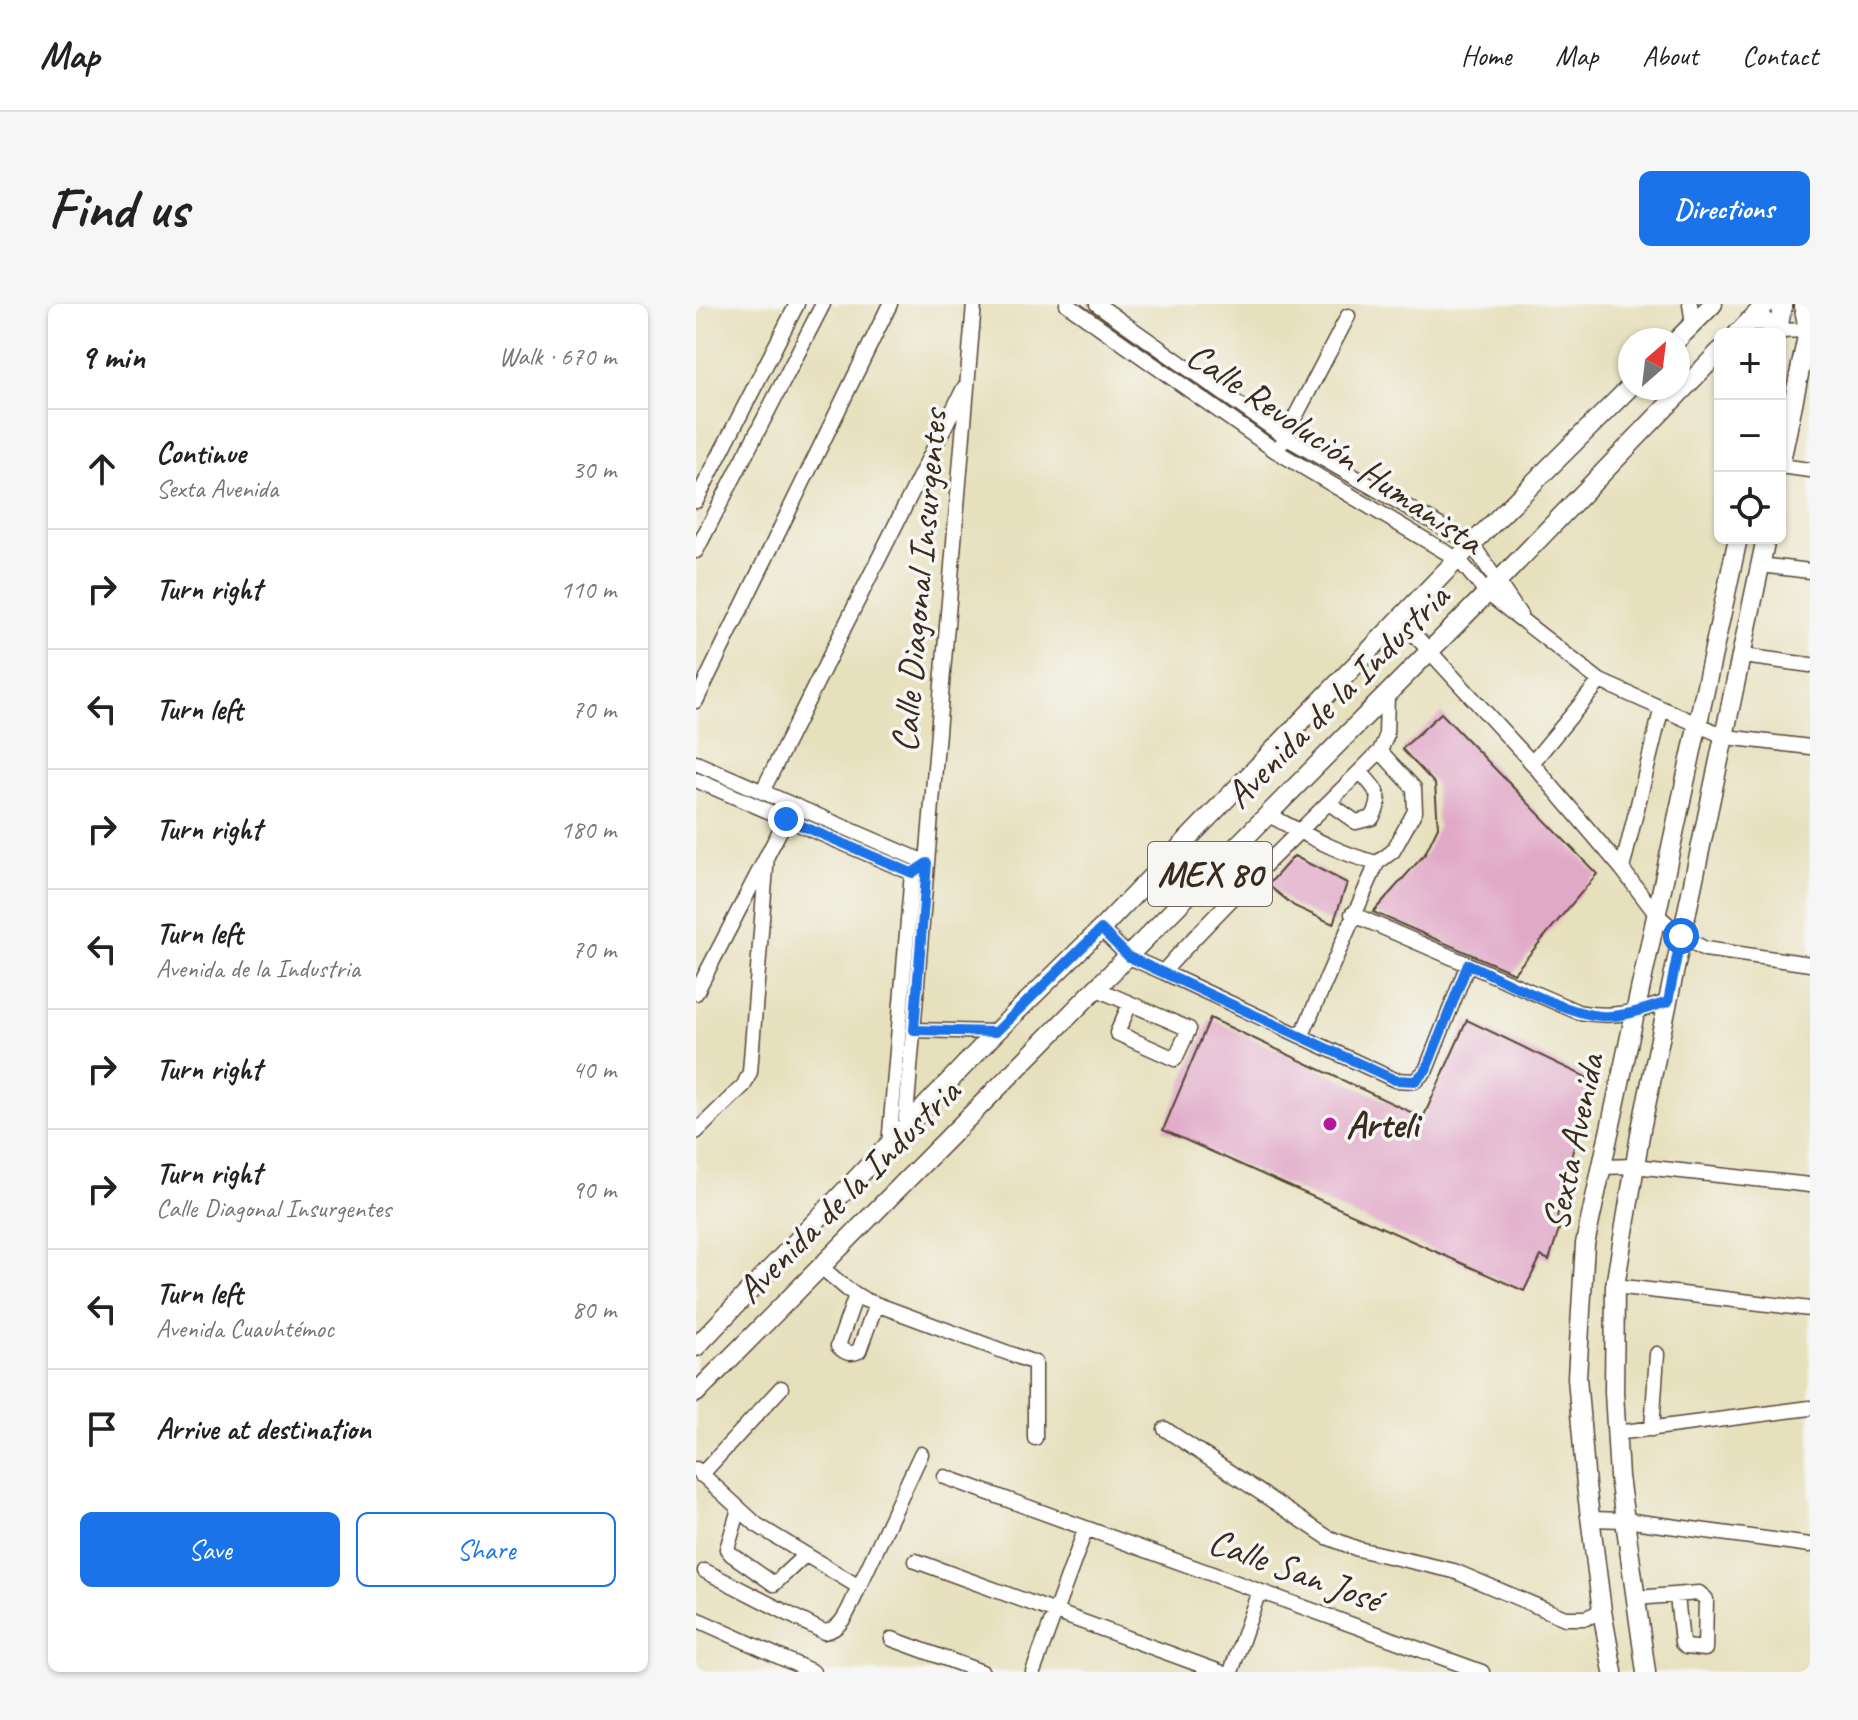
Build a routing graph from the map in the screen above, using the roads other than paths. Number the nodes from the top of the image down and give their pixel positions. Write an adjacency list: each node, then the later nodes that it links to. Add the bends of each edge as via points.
1 (823, 304): 13 (street)
2 (890, 304): 47 (street)
3 (974, 304): 23 (street, Calle Diagonal Insurgentes)
4 (1067, 304): 27 (street, Calle Revolución Humanista)
5 (1097, 304): 25 (street, Calle Revolución Humanista)
6 (1690, 304): 14 (street)
7 (1713, 304): 14 (main road)
8 (1766, 304): 17 (main road)
9 (1783, 304): 19 (main road)
10 (1803, 304): 15 (main road)
11 (796, 306): 13 (street); 30 (street)
12 (1348, 316): 25 (street)
13 (816, 319): 31 (street)
14 (1693, 324): 16 (main road)
15 (1809, 327): 20 (street); 22 (main road)
16 (1689, 328)
17 (1743, 328): 18 (main road, via 1764,321)
18 (1772, 328)
19 (1778, 328)
20 (1786, 331)
21 (1714, 357): 40 (main road, Avenida de la Industria / MEX 80)
22 (1805, 363): 26 (main road)
23 (968, 381): 57 (street); 65 (street, Calle Diagonal Insurgentes)
24 (1618, 399): 33 (main road, Avenida de la Industria / MEX 80)
25 (1285, 437): 27 (street); 33 (street, Calle Revolución Humanista)
26 (1786, 441)
27 (1276, 451): 37 (street, Calle Revolución Humanista)
28 (1786, 467): 29 (street)
29 (1810, 470)
30 (700, 484): 31 (street); 32 (street)
31 (724, 497): 36 (street)
32 (696, 501)
33 (1472, 544): 37 (main road, Avenida de la Industria / MEX 80); 40 (street, Calle Revolución Humanista)
34 (1737, 544): 49 (main road, Sexta Avenida)
35 (1765, 544): 38 (main road, Sexta Avenida)
36 (696, 551)
37 (1459, 560): 40 (street, Calle Revolución Humanista); 41 (main road, Avenida de la Industria / MEX 80)
38 (1760, 565): 39 (street); 43 (main road, Sexta Avenida)
39 (1810, 571)
40 (1493, 586): 42 (main road, Avenida de la Industria / MEX 80); 45 (street, via 1526,625)
41 (1401, 620): 42 (street); 72 (main road, Avenida de la Industria / MEX 80)
42 (1429, 649): 46 (main road, Avenida de la Industria / MEX 80); 54 (street)
43 (1743, 656): 44 (street); 50 (main road, Sexta Avenida)
44 (1810, 665)
45 (1600, 681): 48 (street); 54 (street)
46 (1387, 693): 52 (street, via 1386,737); 60 (main road, Avenida de la Industria / MEX 80)
47 (696, 701)
48 (1661, 711): 49 (street); 68 (street)
49 (1698, 726): 50 (street); 71 (main road, Sexta Avenida)
50 (1726, 737): 51 (street); 73 (main road, Sexta Avenida)
51 (1810, 747)
52 (1380, 751): 55 (street); 66 (street, via 1414,788 1415,811 1393,851)
53 (696, 763): 57 (street)
54 (1532, 763): 68 (street)
55 (1360, 771): 58 (street); 58 (street, via 1378,794 1372,818 1356,822)
56 (696, 780): 59 (street)
57 (762, 792): 59 (street)
58 (1329, 803): 62 (street)
59 (774, 806): 61 (street); 65 (street)
60 (1269, 815): 62 (street); 63 (main road, Avenida de la Industria / MEX 80)
61 (786, 819): 64 (street); 69 (street)
62 (1301, 832): 66 (street); 67 (street)
63 (1237, 846): 67 (street); 74 (main road, Avenida de la Industria / MEX 80)
64 (767, 855): 79 (street); 87 (street, via 750,1072 744,1085)
65 (927, 863): 69 (street); 83 (street, Calle Diagonal Insurgentes)
66 (1377, 863): 70 (street)
67 (1261, 868): 77 (street)
68 (1622, 869): 71 (street)
69 (912, 873): 88 (street)
70 (1352, 914): 75 (street); 85 (street)
71 (1656, 914): 73 (street); 82 (main road, Sexta Avenida)
72 (1101, 929): 74 (street); 84 (main road, Avenida de la Industria / MEX 80)
73 (1681, 936): 76 (street, via 1705,949); 80 (main road, Sexta Avenida)
74 (1129, 957): 77 (street); 78 (main road, Avenida de la Industria / MEX 80)
75 (1468, 964): 82 (street, via 1578,1012 1603,1017); 85 (street, via 1426,1070 1415,1081 1395,1080)
76 (1810, 964)
77 (1163, 972): 85 (street)
78 (1097, 989): 81 (street); 92 (main road, Avenida de la Industria / MEX 80)
79 (696, 993)
80 (1668, 1002): 82 (street); 89 (main road, Sexta Avenida)
81 (1130, 1004): 81 (street, via 1117,1033 1175,1059 1189,1029)
82 (1635, 1012): 90 (main road, Sexta Avenida)
83 (914, 1030): 84 (street); 86 (street, Calle Diagonal Insurgentes)
84 (996, 1032): 86 (main road, Avenida de la Industria / MEX 80)
85 (1302, 1035)
86 (905, 1130): 88 (main road, Avenida de la Industria / MEX 80)
87 (696, 1132)
88 (889, 1145): 97 (main road, Avenida de la Industria / MEX 80)
89 (1635, 1166): 90 (street); 91 (street); 93 (main road, Sexta Avenida)
90 (1602, 1167): 110 (main road, Sexta Avenida, via 1585,1244 1577,1377)
91 (1810, 1185)
92 (821, 1267): 94 (street); 100 (main road, Avenida de la Industria / MEX 80)
93 (1615, 1286): 96 (street); 104 (main road, Sexta Avenida)
94 (856, 1295): 95 (street); 95 (street, via 838,1346 844,1352 859,1351)
95 (876, 1304): 105 (street, via 1035,1363)
96 (1810, 1309)
97 (696, 1347)
98 (1657, 1354): 103 (street)
99 (781, 1388): 107 (street)
100 (696, 1393)
101 (1810, 1408): 103 (street)
102 (1165, 1429): 122 (street, via 1327,1537 1454,1571 1565,1618)
103 (1652, 1429): 104 (street)
104 (1616, 1433): 111 (main road, Sexta Avenida)
105 (1035, 1438)
106 (921, 1454): 117 (street)
107 (698, 1472): 109 (street)
108 (945, 1477): 112 (street, Calle San José)
109 (739, 1509): 114 (street); 114 (street, via 727,1549 774,1584)
110 (1590, 1519): 111 (street); 122 (main road, Sexta Avenida)
111 (1625, 1520): 113 (street); 120 (main road, Sexta Avenida)
112 (1086, 1528): 118 (street, Calle San José); 121 (street)
113 (1810, 1545)
114 (805, 1555): 117 (street)
115 (916, 1561): 121 (street)
116 (705, 1571): 117 (street, via 824,1632 841,1624)
117 (859, 1587)
118 (1259, 1591): 129 (street); 130 (street, Calle San José)
119 (1677, 1596): 120 (street)
120 (1636, 1598): 132 (main road, Sexta Avenida)
121 (1054, 1611): 127 (street); 128 (street)
122 (1602, 1611): 131 (main road, Sexta Avenida)
123 (696, 1619): 125 (street)
124 (892, 1639): 126 (street)
125 (813, 1672)
126 (982, 1672)
127 (1033, 1672)
128 (1220, 1672)
129 (1231, 1672)
130 (1482, 1672)
131 (1613, 1672)
132 (1646, 1672)

